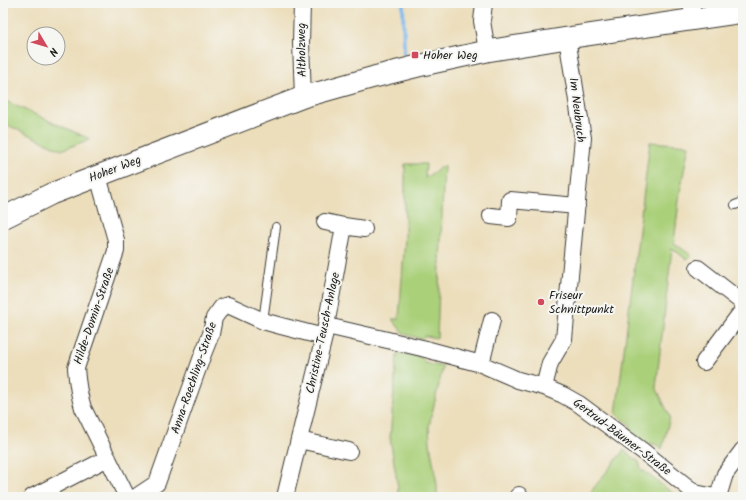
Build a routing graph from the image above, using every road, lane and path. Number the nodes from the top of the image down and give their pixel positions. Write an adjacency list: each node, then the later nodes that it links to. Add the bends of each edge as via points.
1 (302, 3): 7 (street, Altholzweg, via 300,43)
2 (484, 3): 6 (street, via 482,21)
3 (692, 11): 4 (street, Hoher Weg); 5 (street, Hoher Weg)
4 (743, 12)
5 (567, 38): 6 (street, Hoher Weg); 9 (street, Im Neubruch, via 583,138)
6 (487, 51): 7 (street, Hoher Weg)
7 (303, 96): 8 (street, Hoher Weg)
8 (98, 176): 11 (street, Hoher Weg, via 51,194); 28 (street, Hilde-Domin-Straße, via 116,240 116,251 76,368 76,380 83,408)
9 (577, 206): 10 (street, via 510,200 508,218); 24 (street, Im Neubruch, via 564,339 550,363)
10 (491, 216)
11 (3, 218)
12 (325, 222): 13 (street)
13 (344, 226): 15 (street); 21 (street, Christine-Teusch-Anlage)
14 (276, 227): 20 (lane)
15 (364, 229)
16 (698, 268): 17 (street)
17 (743, 302)
18 (743, 310): 22 (street)
19 (492, 320): 23 (street)
20 (263, 321): 21 (street, Anna-Roechling-Straße, via 280,326); 31 (street, Anna-Roechling-Straße, via 228,305 222,307 214,318 211,334 157,483)
21 (326, 331): 23 (street, Gertrud-Bäumer-Straße, via 422,348); 25 (street, Christine-Teusch-Anlage)
22 (704, 362)
23 (481, 364): 24 (street, Gertrud-Bäumer-Straße, via 518,380)
24 (544, 387): 33 (street, Gertrud-Bäumer-Straße, via 579,404 695,493)
25 (299, 440): 27 (street); 32 (street, Christine-Teusch-Anlage)
26 (743, 450): 34 (street, via 725,474)
27 (349, 451)
28 (108, 458): 29 (street); 30 (street, Hilde-Domin-Straße)
29 (32, 497)
30 (127, 497)
31 (136, 497)
32 (285, 497)
33 (715, 497)
34 (718, 497)

